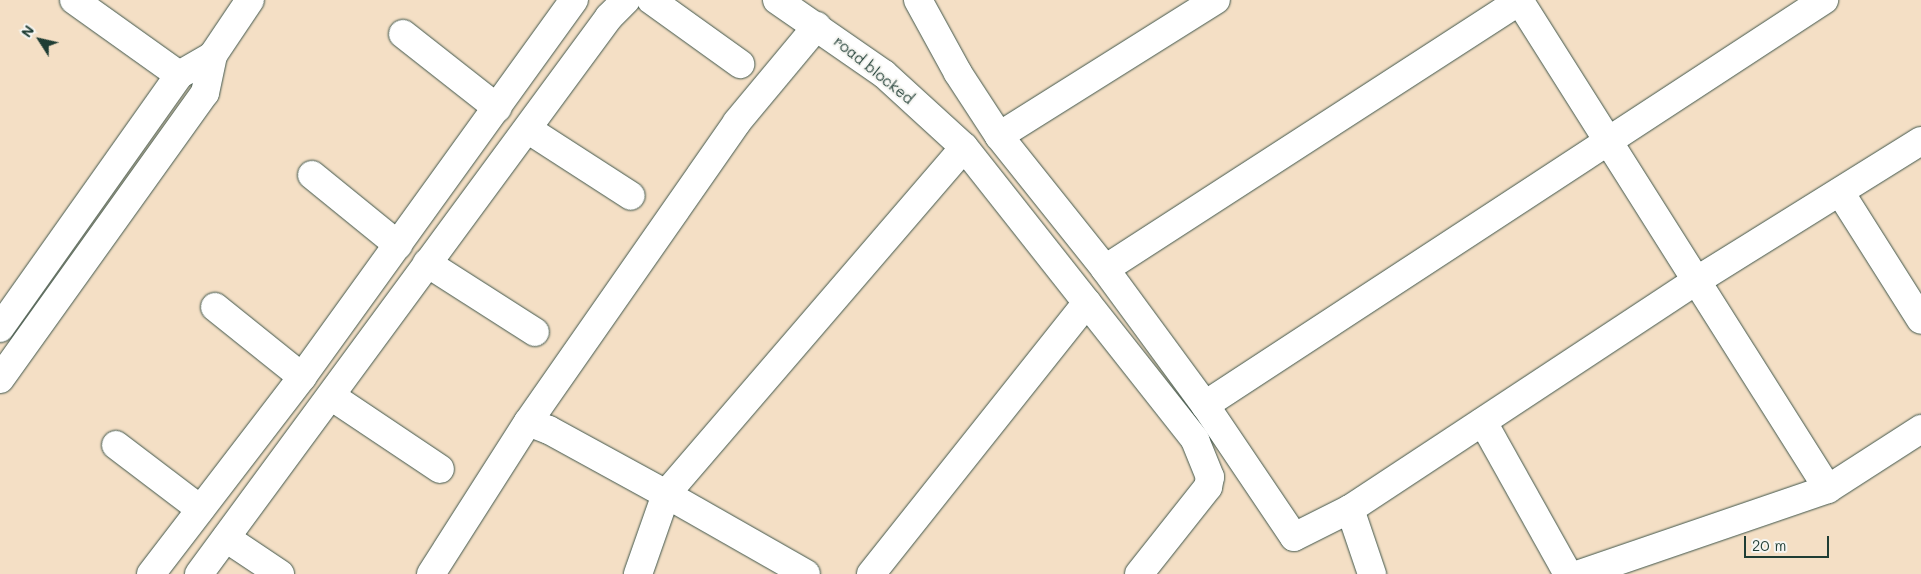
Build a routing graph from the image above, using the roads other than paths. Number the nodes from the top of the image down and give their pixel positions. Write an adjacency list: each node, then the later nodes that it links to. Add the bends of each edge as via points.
1 (74, 0): 15 (street)
2 (250, 0): 13 (street)
3 (574, 0): 16 (street)
4 (626, 0): 17 (street, via 609,17)
5 (651, 0): 14 (street)
6 (777, 0): 11 (street, road blocked)
7 (1216, 0): 18 (street)
8 (1520, 0): 19 (street); 27 (street)
9 (1824, 0): 19 (street)
10 (920, 1): 18 (street, via 958,74)
11 (817, 26): 21 (street, road blocked, via 884,74); 39 (street, via 737,122)
12 (403, 34): 16 (street)
13 (213, 55): 15 (street); 34 (street, via 205,93)
14 (740, 64)
15 (179, 75): 32 (street)
16 (497, 108): 25 (street)
17 (529, 130): 24 (street); 26 (street)
18 (999, 136): 27 (street)
19 (1608, 141): 28 (street); 38 (street)
20 (1921, 141): 23 (street)
21 (964, 148): 29 (street, road blocked); 47 (street)
22 (312, 175): 25 (street)
23 (1840, 192): 28 (street); 31 (street)
24 (631, 196)
25 (398, 245): 35 (street)
26 (427, 262): 33 (street); 37 (street)
27 (1105, 269): 38 (street)
28 (1696, 281): 40 (street); 46 (street)
29 (1086, 302): 57 (street); 58 (street, road blocked, via 1195,440 1210,476 1200,500)
30 (215, 307): 35 (street)
31 (1921, 320)
32 (0, 328)
33 (535, 332)
34 (9, 349): 36 (street)
35 (302, 377): 42 (street)
36 (0, 380)
37 (331, 396): 44 (street); 45 (street)
38 (1205, 405): 49 (street, via 1294,537)
39 (528, 422): 47 (street, via 549,430); 54 (street)
40 (1483, 422): 49 (street); 60 (street)
41 (1921, 429): 46 (street)
42 (258, 434): 44 (street); 48 (street)
43 (116, 446): 48 (street)
44 (285, 455): 50 (street)
45 (440, 469)
46 (1828, 489): 61 (street)
47 (666, 494): 55 (street); 56 (street)
48 (200, 509): 51 (street)
49 (1350, 509): 59 (street)
50 (226, 538): 52 (street); 53 (street)
51 (151, 574)
52 (199, 574)
53 (280, 574)
54 (432, 574)
55 (638, 574)
56 (806, 574)
57 (870, 574)
58 (1138, 574)
59 (1372, 574)
60 (1568, 574)
61 (1580, 574)

